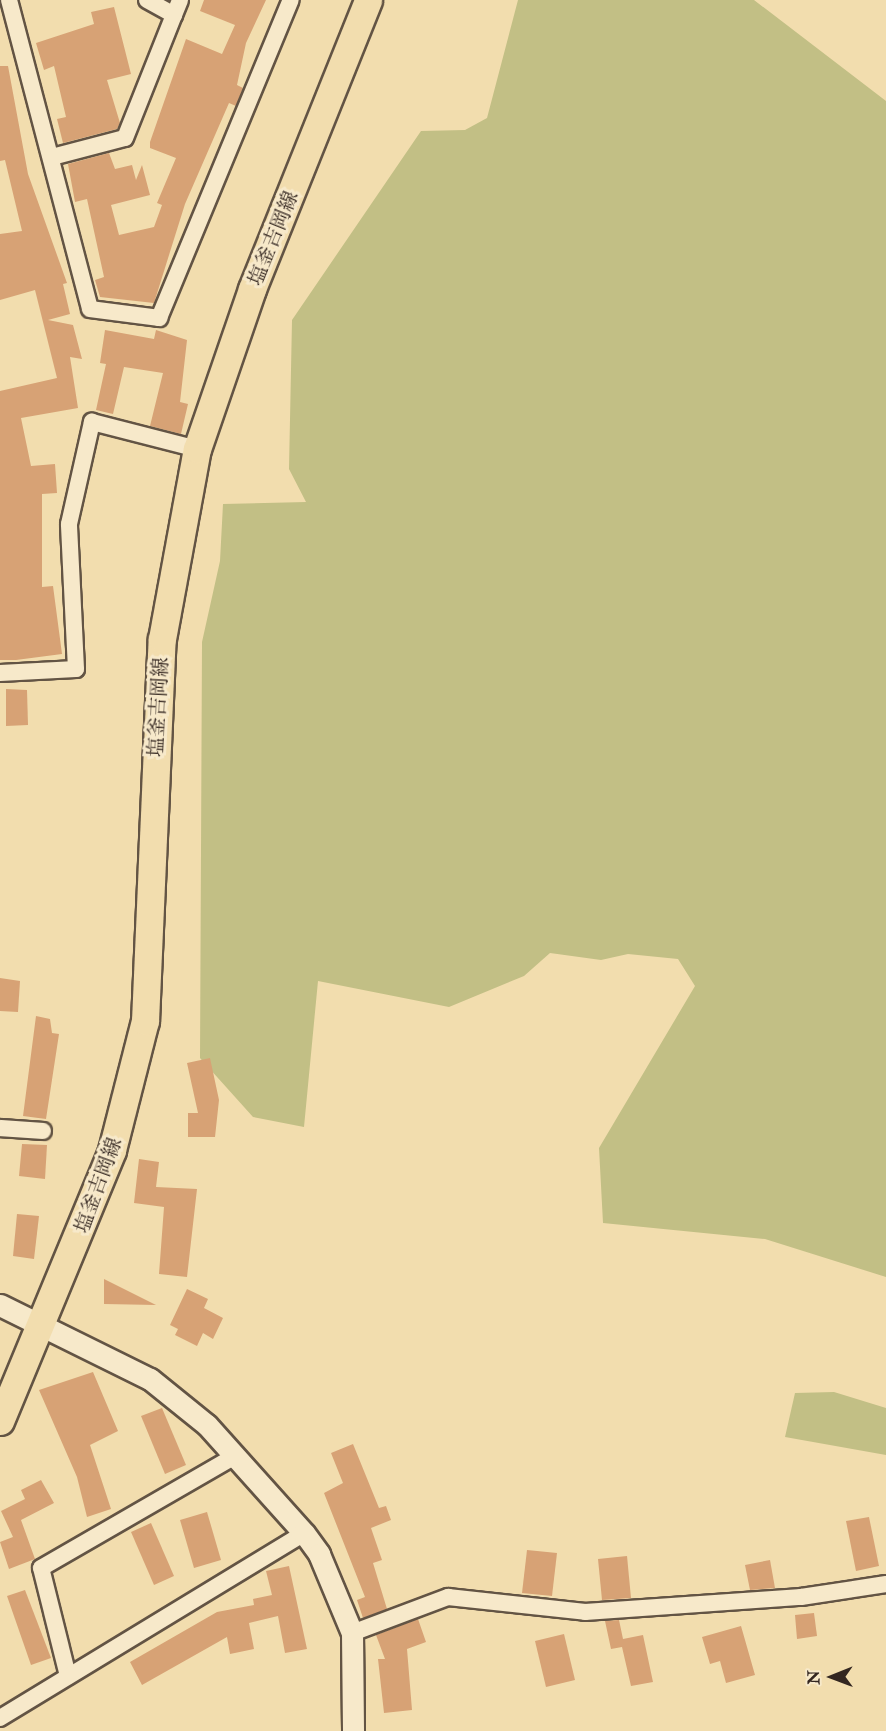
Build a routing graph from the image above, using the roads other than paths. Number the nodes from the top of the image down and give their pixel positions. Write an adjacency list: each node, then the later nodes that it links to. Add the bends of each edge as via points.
1 (9, 0): 6 (street)
2 (147, 0): 5 (street)
3 (291, 0): 6 (street, via 159,318 90,309)
4 (368, 0): 7 (main road, 塩釜吉岡線, via 252,289)
5 (177, 7): 6 (street, via 125,138)
6 (52, 157)
7 (197, 449): 8 (street, via 92,423 69,524 76,669); 12 (main road, 塩釜吉岡線, via 162,639 145,1021 112,1150)
8 (0, 673)
9 (0, 1128): 10 (street)
10 (43, 1131)
11 (0, 1305): 12 (street)
12 (43, 1324): 13 (main road, 塩釜吉岡線); 14 (street, via 150,1379)
13 (0, 1421)
14 (235, 1456): 15 (street); 18 (street, via 41,1568)
15 (304, 1533): 17 (street, via 319,1554); 18 (street)
16 (886, 1584): 17 (street, via 801,1597 585,1612 448,1597)
17 (352, 1633): 20 (street)
18 (68, 1676): 19 (street)
19 (0, 1718)
20 (353, 1731)

